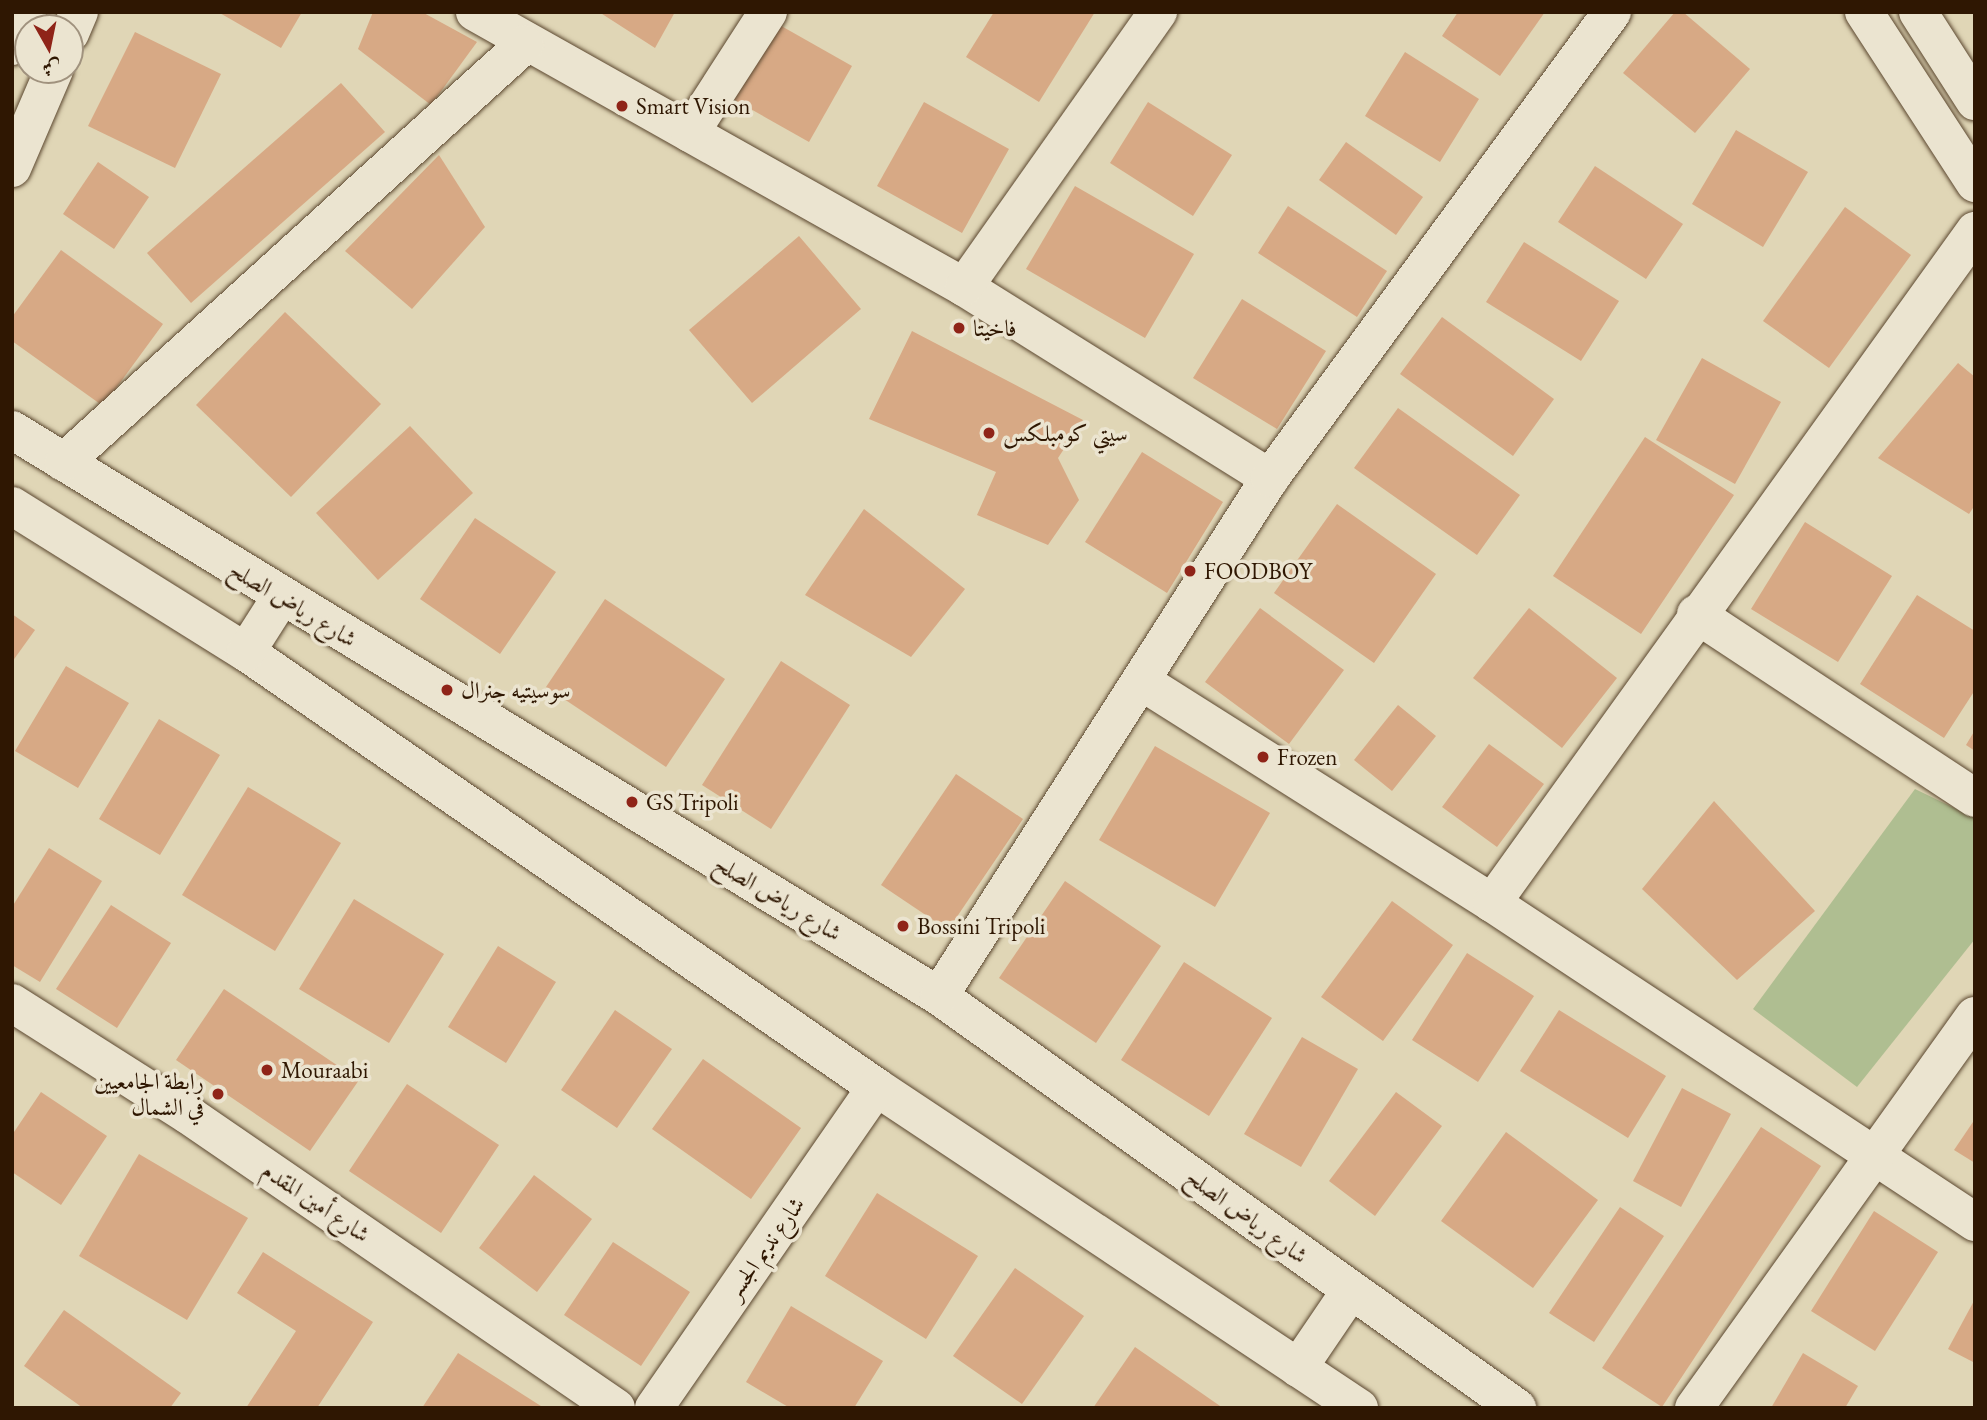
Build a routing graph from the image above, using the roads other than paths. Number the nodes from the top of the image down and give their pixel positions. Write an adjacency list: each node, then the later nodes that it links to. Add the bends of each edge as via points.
1 (27, 12): 9 (street)
2 (475, 12): 8 (street)
3 (768, 12): 12 (street)
4 (1158, 12): 16 (street)
5 (1612, 12): 19 (street)
6 (1864, 12): 14 (street)
7 (1918, 12): 11 (street)
8 (525, 44): 12 (street); 18 (street)
9 (12, 46)
10 (48, 84): 13 (street)
11 (1975, 101)
12 (690, 133): 16 (street)
13 (12, 168)
14 (1975, 183)
15 (1975, 230): 22 (street)
16 (964, 287): 19 (street)
17 (12, 430): 18 (street, شارع رياض الصلح)
18 (64, 462): 21 (street, شارع رياض الصلح)
19 (1270, 478): 24 (street)
20 (12, 506): 23 (street)
21 (281, 597): 23 (street); 27 (street, شارع رياض الصلح)
22 (1696, 614): 25 (street); 26 (street)
23 (246, 652): 30 (street)
24 (1141, 681): 26 (street); 27 (street)
25 (1975, 798)
26 (1492, 903): 31 (street)
27 (939, 996): 33 (street, شارع رياض الصلح)
28 (12, 1003): 35 (street, شارع أمين المقدم, via 187,1114)
29 (1975, 1016): 31 (street)
30 (876, 1087): 34 (street); 36 (street, شارع نديم الجسر)
31 (1874, 1156): 32 (street); 39 (street)
32 (1975, 1222)
33 (1351, 1290): 34 (street); 38 (street, شارع رياض الصلح)
34 (1298, 1368): 37 (street)
35 (616, 1408)
36 (654, 1408)
37 (1359, 1408)
38 (1517, 1408)
39 (1694, 1408)

